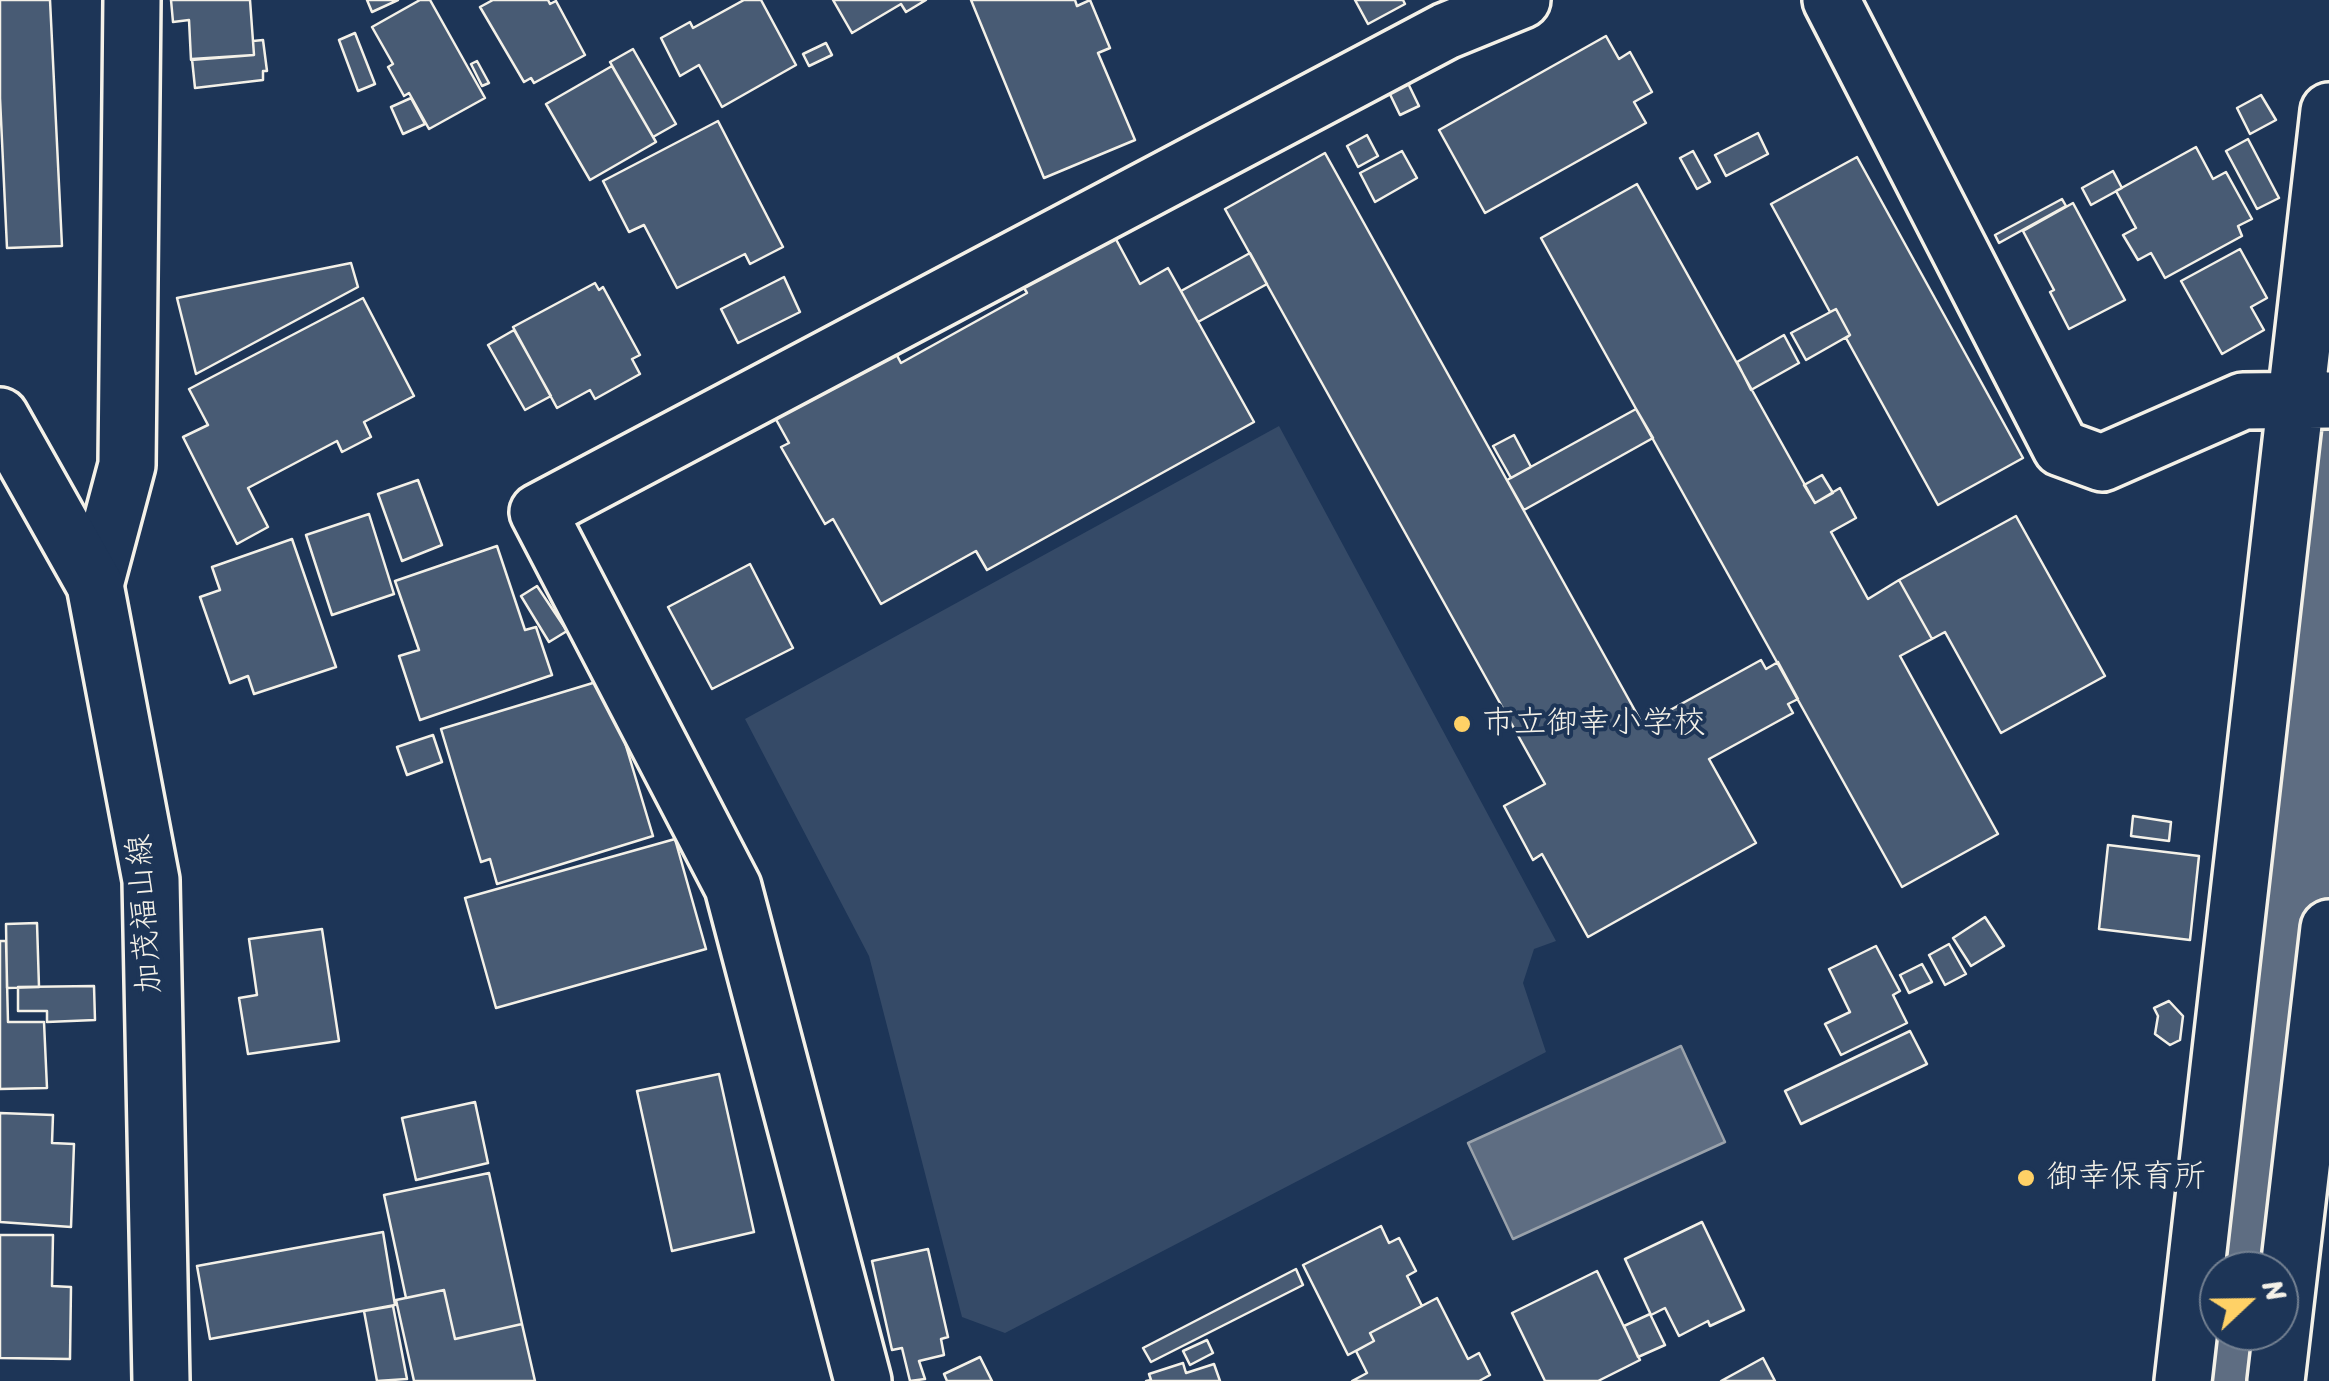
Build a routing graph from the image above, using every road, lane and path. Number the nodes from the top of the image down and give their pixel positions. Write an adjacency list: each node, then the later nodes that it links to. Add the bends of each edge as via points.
1 (132, 0): 7 (street, via 127,464)
2 (1522, 0): 10 (street, via 1446,31 538,512 734,887)
3 (1831, 0): 5 (street, via 2061,448 2102,463 2243,401)
4 (2329, 111): 5 (street)
5 (2310, 400): 11 (street)
6 (0, 416): 7 (street, 加茂福山線)
7 (95, 585): 9 (street, 加茂福山線, via 150,880)
8 (2329, 928): 12 (street)
9 (161, 1381)
10 (863, 1381)
11 (2183, 1381)
12 (2276, 1381)

